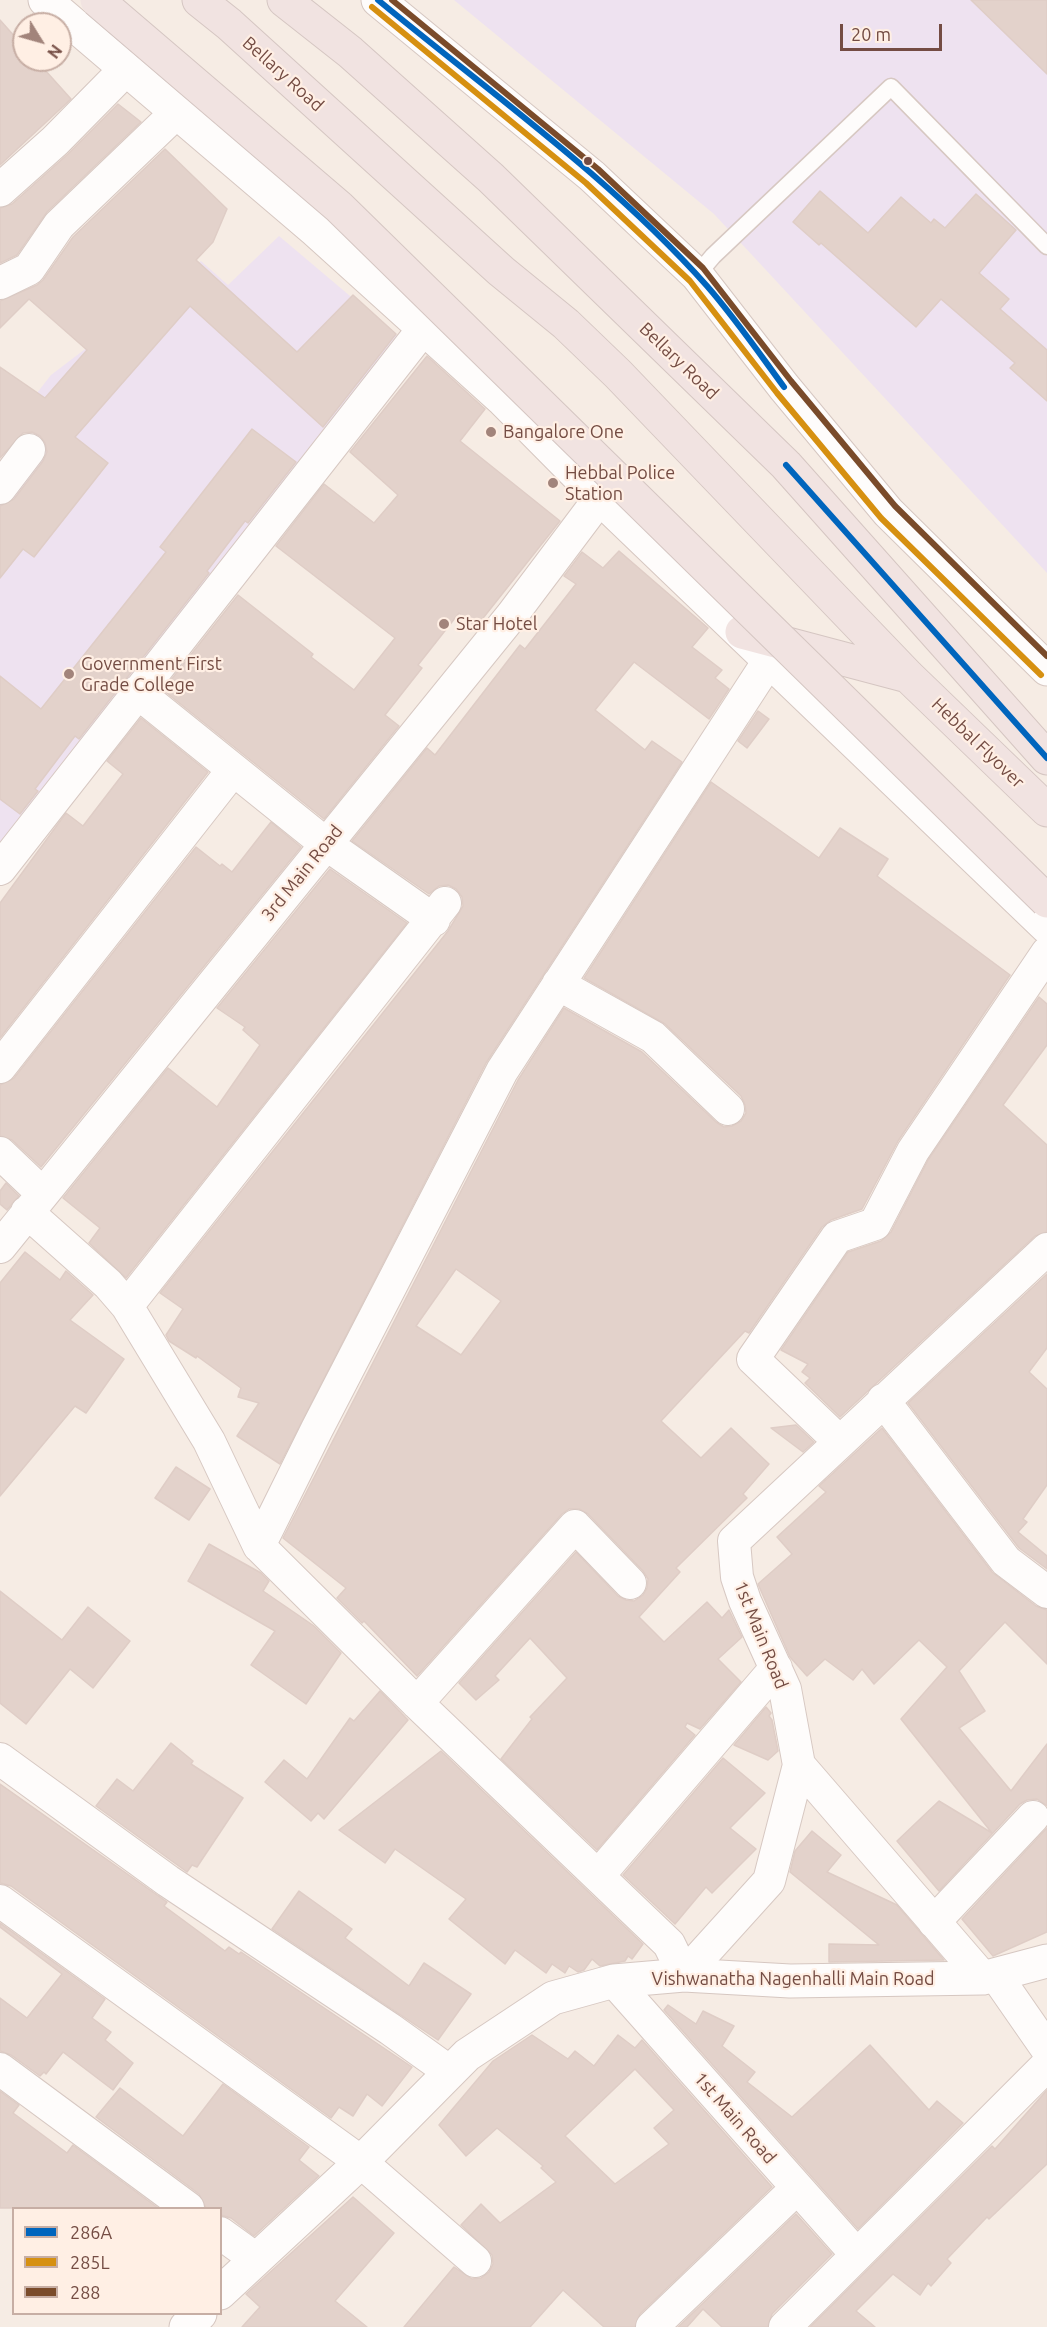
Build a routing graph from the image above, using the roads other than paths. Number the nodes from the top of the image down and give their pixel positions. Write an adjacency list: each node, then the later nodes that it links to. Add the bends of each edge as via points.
1 (45, 0): 6 (street)
2 (97, 0): 26 (highway, bridge, via 339,207)
3 (199, 0): 19 (highway, Bellary Road, via 501,271 566,324)
4 (284, 0): 21 (highway, Bellary Road, via 350,52 491,178 786,465)
5 (378, 0): 10 (street, via 592,176)
6 (126, 69): 7 (street); 8 (street)
7 (177, 112): 11 (street, via 59,225 29,269); 12 (street)
8 (0, 190)
9 (1047, 246): 10 (lane, via 891,87)
10 (697, 274): 18 (street, via 888,512)
11 (0, 284)
12 (424, 328): 15 (street, via 502,399); 20 (street)
13 (29, 450): 14 (street)
14 (0, 489)
15 (600, 498): 16 (street); 24 (street, 3rd Main Road, via 512,615)
16 (742, 632): 17 (street); 19 (highway)
17 (770, 658): 27 (street); 29 (street)
18 (1047, 669)
19 (908, 676): 23 (highway, Hebbal Flyover)
20 (137, 693): 22 (street); 25 (street)
21 (1045, 756)
22 (233, 770): 24 (street); 30 (street)
23 (1047, 810)
24 (326, 844): 33 (street, 3rd Main Road); 36 (street, via 439,911)
25 (0, 869)
26 (1047, 901)
27 (1047, 927)
28 (1047, 952): 38 (street, via 913,1150 875,1224 837,1237 753,1359)
29 (558, 984): 31 (street, via 652,1037); 39 (street, via 502,1071)
30 (0, 1067)
31 (728, 1108)
32 (0, 1152): 33 (street)
33 (34, 1202): 34 (street, 3rd Main Road); 36 (street)
34 (0, 1247)
35 (1047, 1249): 37 (street, 1st Main Road)
36 (127, 1306): 39 (street, via 209,1441)
37 (883, 1400): 38 (street, 1st Main Road); 41 (street, via 1006,1561)
38 (840, 1442): 42 (street, 1st Main Road, via 734,1541 737,1577)
39 (259, 1546): 43 (street)
40 (630, 1583): 43 (street, via 575,1526)
41 (1047, 1592)
42 (776, 1668): 45 (street, 1st Main Road); 47 (street)
43 (417, 1703): 47 (street)
44 (0, 1759): 57 (street, via 168,1881)
45 (799, 1765): 49 (street); 51 (street, 1st Main Road, via 769,1881)
46 (1033, 1817): 49 (street)
47 (598, 1876): 51 (street, via 669,1944)
48 (0, 1901): 58 (street)
49 (934, 1922): 52 (street)
50 (1047, 1961): 52 (street, Vishwanatha Nagenhalli Main Road)
51 (684, 1975): 52 (street, Vishwanatha Nagenhalli Main Road, via 790,1981); 53 (street, Vishwanatha Nagenhalli Main Road)
52 (990, 1977): 54 (street)
53 (614, 1981): 57 (street, Vishwanatha Nagenhalli Main Road, via 553,1998 467,2055); 59 (street, 1st Main Road)
54 (1047, 2049)
55 (1047, 2065): 62 (street)
56 (0, 2069): 60 (street)
57 (450, 2072): 58 (street, Vishwanatha Nagenhalli Main Road)
58 (361, 2162): 63 (street, Vishwanatha Nagenhalli Main Road); 64 (street)
59 (796, 2189): 62 (street, 1st Main Road); 68 (street)
60 (187, 2207)
61 (222, 2234): 63 (street)
62 (857, 2255): 69 (street)
63 (256, 2259): 65 (street, Vishwanatha Nagenhalli Main Road)
64 (475, 2261)
65 (222, 2291)
66 (198, 2315): 67 (street)
67 (186, 2327)
68 (652, 2327)
69 (784, 2327)

